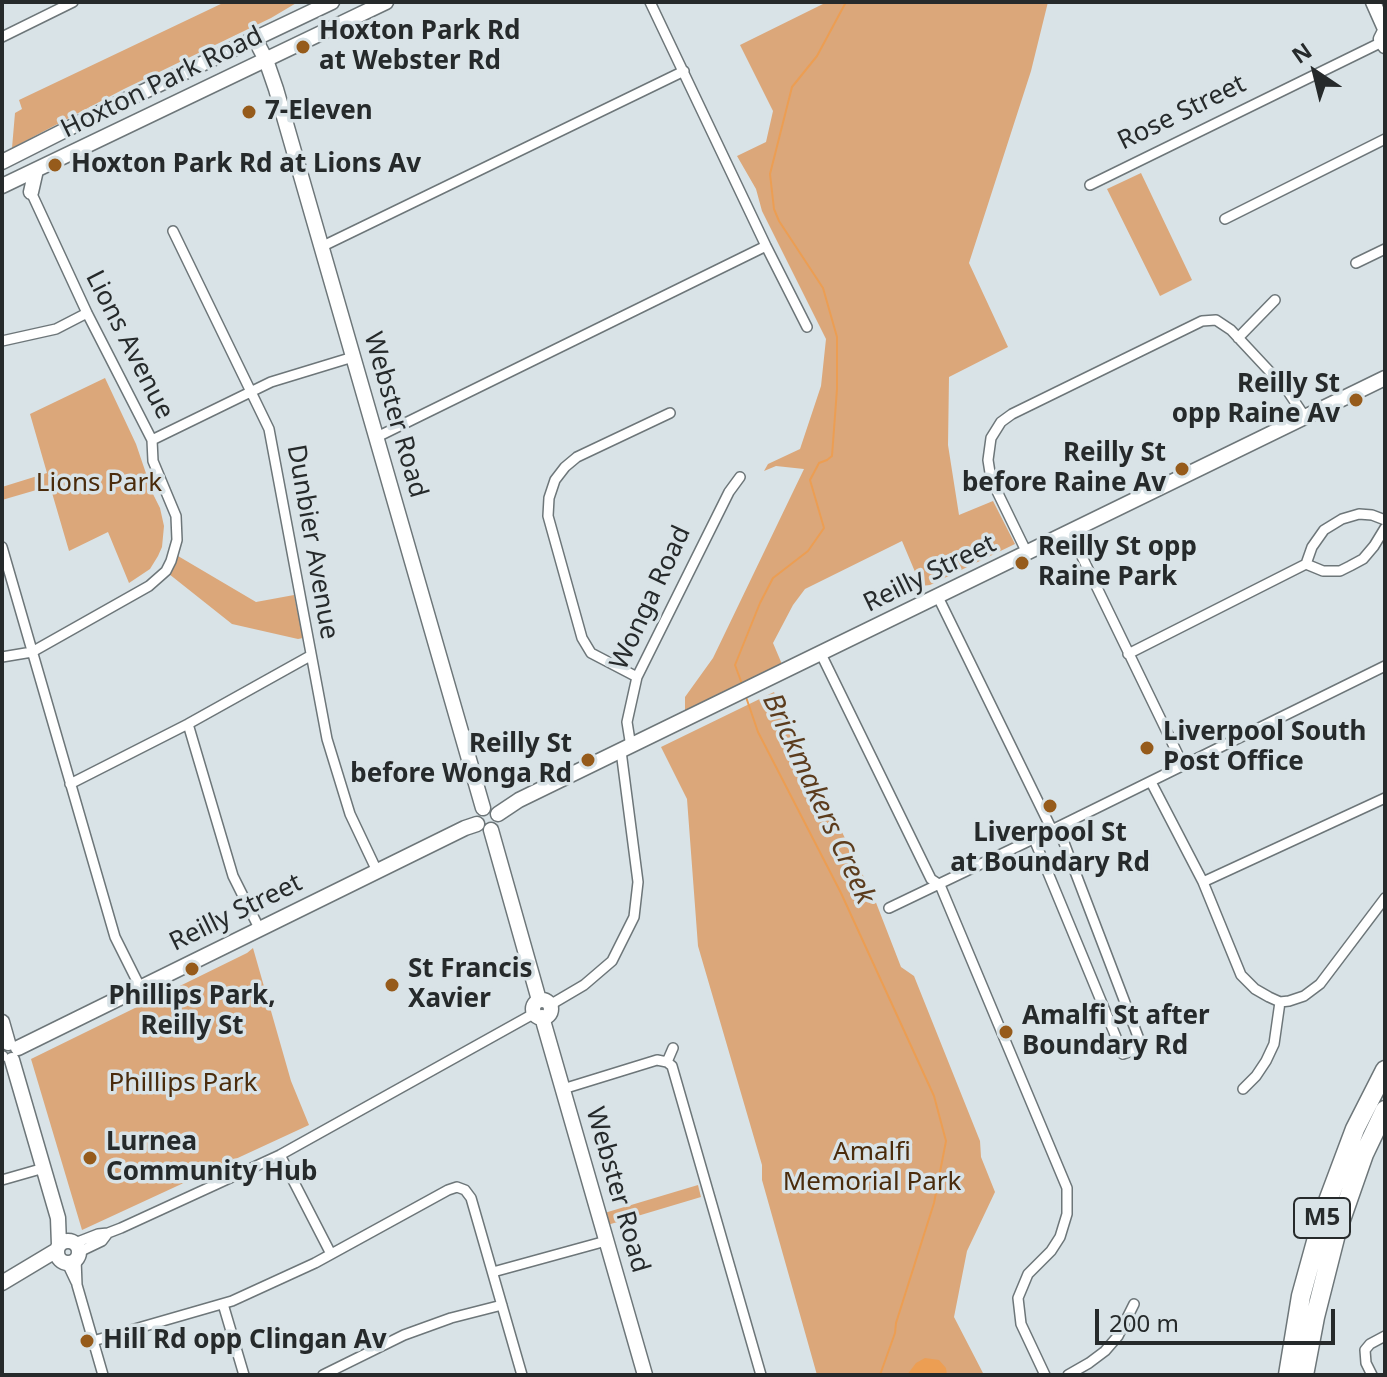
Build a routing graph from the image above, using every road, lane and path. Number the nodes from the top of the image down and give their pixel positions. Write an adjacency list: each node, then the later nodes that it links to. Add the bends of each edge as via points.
1 (332, 2): 8 (main road, Hoxton Park Road)
2 (386, 2): 9 (main road, Hoxton Park Road)
3 (650, 2): 10 (street)
4 (1373, 2): 7 (main road)
5 (67, 4): 6 (street)
6 (2, 37)
7 (1384, 37): 14 (street, Rose Street)
8 (255, 39): 9 (main road, Webster Road); 12 (main road, Hoxton Park Road)
9 (266, 60): 13 (main road, Hoxton Park Road); 20 (main road, Webster Road)
10 (684, 71): 19 (street); 20 (street)
11 (1385, 139): 17 (street)
12 (2, 162)
13 (36, 170): 15 (main road, Hoxton Park Road); 16 (main road)
14 (1090, 185)
15 (2, 186)
16 (31, 192): 24 (street, Lions Avenue)
17 (1225, 219)
18 (173, 231): 30 (street, Dunbier Avenue)
19 (766, 246): 25 (street); 33 (street)
20 (321, 247): 28 (main road, Webster Road)
21 (1385, 249): 22 (street)
22 (1356, 263)
23 (1275, 300): 26 (street)
24 (87, 313): 27 (street, via 56,329); 34 (street, Lions Avenue)
25 (807, 327)
26 (1238, 338): 32 (street); 40 (street, via 1216,320 1202,321 1001,422 991,438 991,479)
27 (2, 341)
28 (353, 357): 30 (street); 33 (main road, Webster Road)
29 (1385, 378): 32 (main road, Reilly Street)
30 (250, 392): 34 (street); 46 (street, Dunbier Avenue, via 269,429)
31 (670, 413): 49 (street, via 577,457 555,480 549,498 548,516 582,638 591,653)
32 (1305, 417): 38 (main road, Reilly Street)
33 (377, 437): 56 (main road, Webster Road)
34 (152, 440): 43 (street, Lions Avenue, via 153,461 178,529 166,571 149,586)
35 (740, 477): 49 (street, Wonga Road)
36 (1385, 520): 41 (street, via 1359,514 1342,519 1324,530)
37 (1385, 528): 41 (street, via 1363,559 1340,571)
38 (1070, 532): 40 (main road, Reilly Street); 45 (street)
39 (2, 547): 43 (street)
40 (1027, 553): 42 (main road, Reilly Street)
41 (1306, 564): 45 (street)
42 (938, 597): 44 (main road, Reilly Street); 58 (street)
43 (32, 652): 47 (street, Lions Avenue); 54 (street)
44 (821, 654): 51 (main road, Reilly Street); 62 (street, via 931,879)
45 (1128, 654): 52 (street)
46 (310, 656): 50 (street); 60 (street, Dunbier Avenue, via 350,814)
47 (2, 657)
48 (1385, 666): 52 (street)
49 (637, 677): 51 (street, Wonga Road)
50 (188, 724): 54 (street); 65 (street, via 233,876)
51 (626, 749): 56 (main road, Reilly Street); 68 (street, Wonga Road, via 638,882 634,917 612,961)
52 (1183, 765): 53 (street)
53 (1151, 782): 58 (street); 61 (street)
54 (70, 784): 66 (street, via 115,937)
55 (1385, 798): 61 (street)
56 (490, 811): 57 (main road, via 477,813)
57 (484, 827): 60 (main road, Reilly Street, via 465,828); 68 (main road, Webster Road)
58 (1055, 829): 59 (street); 59 (street, via 1142,1047 1123,1054)
59 (1034, 839): 62 (street)
60 (377, 871): 65 (main road, Reilly Street)
61 (1203, 882): 67 (street, via 1241,975)
62 (940, 885): 64 (street); 96 (street, via 1067,1188 1060,1237 1028,1274 1018,1298 1021,1324)
63 (1385, 898): 67 (street, via 1320,984 1304,996)
64 (889, 908)
65 (259, 928): 66 (main road, Reilly Street)
66 (140, 987): 71 (main road, Reilly Street)
67 (1280, 1002): 75 (street, via 1274,1044)
68 (542, 1009): 74 (main road, Webster Road); 77 (street, Wonga Road)
69 (2, 1022): 71 (main road)
70 (673, 1048): 72 (street)
71 (7, 1053): 78 (main road)
72 (667, 1062): 74 (street, via 653,1061); 95 (street, via 675,1073)
73 (1385, 1070): 98 (highway, M5, via 1355,1129 1325,1209 1301,1296)
74 (563, 1089): 80 (main road, Webster Road)
75 (1243, 1089)
76 (1385, 1110): 99 (highway, M5, via 1336,1234)
77 (280, 1155): 81 (street, Wonga Road); 82 (street)
78 (44, 1168): 79 (street); 81 (main road)
79 (2, 1180)
80 (606, 1241): 83 (street); 94 (main road, Webster Road)
81 (68, 1252): 84 (main road, Wonga Road, via 33,1263); 89 (street)
82 (331, 1254): 83 (street, via 457,1187 471,1198); 85 (street)
83 (493, 1272): 87 (street)
84 (2, 1283)
85 (223, 1304): 89 (street); 91 (street)
86 (1134, 1304): 97 (street, via 1105,1351)
87 (502, 1305): 92 (street, via 404,1335); 93 (street)
88 (1385, 1336): 100 (street, via 1365,1350)
89 (93, 1341): 90 (street)
90 (100, 1374)
91 (244, 1375)
92 (323, 1375)
93 (522, 1375)
94 (645, 1375)
95 (761, 1375)
96 (1045, 1375)
97 (1068, 1375)
98 (1288, 1375)
99 (1304, 1375)
100 (1372, 1375)

